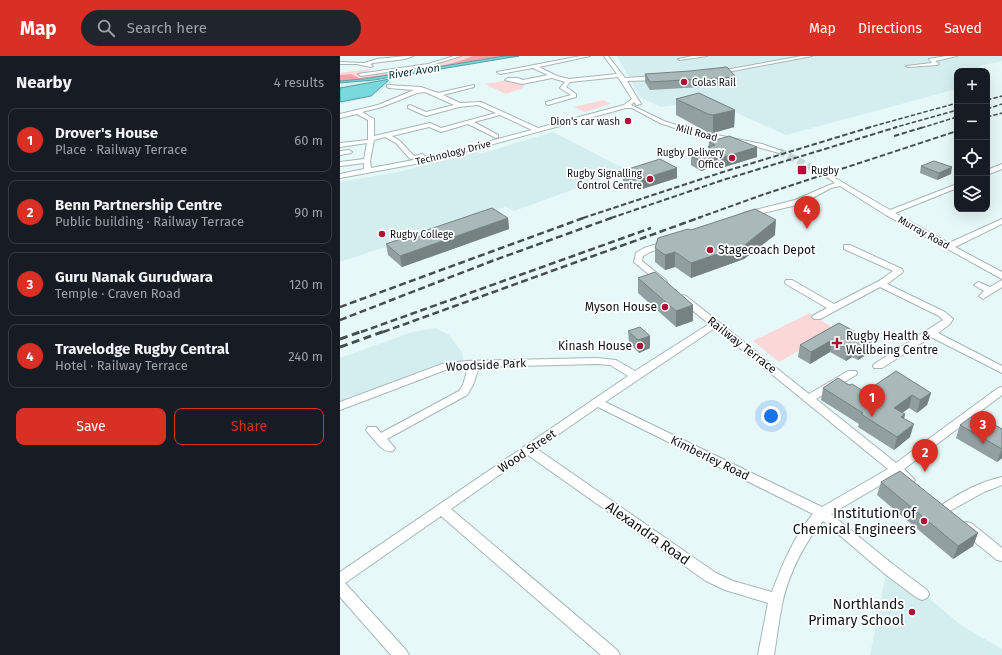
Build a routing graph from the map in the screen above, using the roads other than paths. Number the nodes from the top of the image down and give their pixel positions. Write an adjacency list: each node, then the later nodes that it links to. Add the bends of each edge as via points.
1 (411, 56): 11 (street)
2 (459, 56): 16 (street, via 428,65)
3 (588, 56): 12 (street)
4 (606, 56): 21 (street)
5 (705, 56): 9 (street)
6 (810, 56): 17 (street)
7 (955, 56): 13 (street, via 931,60 937,64)
8 (357, 57): 10 (street)
9 (680, 59)
10 (340, 62): 11 (street)
11 (366, 64): 16 (street, via 372,66)
12 (536, 66): 14 (street); 19 (street)
13 (908, 66)
14 (502, 70)
15 (604, 70): 20 (street, via 601,74)
16 (375, 72): 18 (street)
17 (713, 72)
18 (361, 74)
19 (552, 76): 23 (street, via 521,82); 24 (street)
20 (605, 77): 21 (street); 24 (street)
21 (622, 78): 22 (street); 31 (street)
22 (667, 78)
23 (508, 80)
24 (569, 81): 30 (street, via 563,88 574,96)
25 (389, 86): 27 (street)
26 (472, 86): 28 (street)
27 (424, 90): 28 (street); 35 (street)
28 (438, 95): 33 (street)
29 (554, 97): 30 (street)
30 (561, 100): 32 (street)
31 (632, 102): 39 (street, Technology Drive); 39 (street, Technology Drive); 48 (street, Mill Road, via 662,122 691,132)
32 (548, 103)
33 (459, 104): 34 (street, via 426,114); 36 (street, via 479,104)
34 (410, 107)
35 (358, 112): 37 (street); 46 (street, via 371,119)
36 (501, 113): 38 (street); 42 (street)
37 (340, 116)
38 (469, 122): 40 (street); 45 (street)
39 (564, 122): 42 (street, Technology Drive)
40 (441, 130): 43 (street); 44 (street, via 430,124)
41 (517, 130): 45 (street)
42 (538, 130): 56 (street, Technology Drive, via 430,159)
43 (449, 134)
44 (387, 136): 46 (street); 51 (street, via 398,142)
45 (496, 136): 51 (street)
46 (371, 140): 47 (street); 52 (street)
47 (340, 144)
48 (779, 151)
49 (349, 152): 50 (street)
50 (340, 153)
51 (412, 158): 53 (street)
52 (367, 161): 54 (street); 56 (street)
53 (388, 162)
54 (340, 164)
55 (1002, 166): 57 (street)
56 (368, 171): 58 (street, Technology Drive)
57 (990, 172)
58 (340, 176)
59 (830, 177): 60 (street)
60 (846, 187): 62 (street); 62 (street); 63 (street, Murray Road)
61 (954, 187): 63 (street)
62 (822, 191): 64 (street, via 798,202)
63 (889, 213): 67 (street, Murray Road)
64 (737, 218)
65 (1002, 221): 67 (street)
66 (678, 239): 76 (street, Railway Terrace, via 647,250 639,255 638,262)
67 (950, 246): 69 (street, Murray Road)
68 (847, 247): 71 (street, via 899,271)
69 (1002, 276)
70 (789, 282): 74 (street)
71 (882, 283): 74 (street); 77 (street, via 948,319)
72 (1002, 283): 73 (street, via 986,293)
73 (978, 285)
74 (834, 308): 75 (street)
75 (817, 317)
76 (715, 324): 82 (street, Wood Street); 86 (street, Railway Terrace)
77 (931, 333): 79 (street); 80 (street)
78 (474, 365): 82 (street, Woodside Park, via 612,362); 88 (street, Woodside Park, via 446,366); 89 (street, via 463,393 376,434)
79 (878, 366)
80 (1002, 370)
81 (852, 373): 83 (street)
82 (635, 376): 87 (street, Wood Street)
83 (840, 380): 84 (street); 86 (street)
84 (851, 387)
85 (1002, 390): 91 (street)
86 (809, 399): 91 (street, Railway Terrace)
87 (597, 402): 90 (street, Wood Street); 95 (street, Kimberley Road)
88 (340, 406)
89 (389, 448)
90 (529, 450): 94 (street, Wood Street); 100 (street, Alexandra Road, via 711,577 730,586)
91 (895, 470): 93 (street, Railway Terrace); 95 (street)
92 (1002, 481): 96 (street, via 992,483 941,507)
93 (920, 490)
94 (442, 509): 97 (street, Wood Street); 102 (street)
95 (822, 513): 99 (street, Kimberley Road); 100 (street, via 807,530 795,552)
96 (1002, 556)
97 (340, 578)
98 (340, 587): 101 (street)
99 (922, 594)
100 (776, 599): 103 (street)
101 (401, 655)
102 (612, 655)
103 (766, 655)

